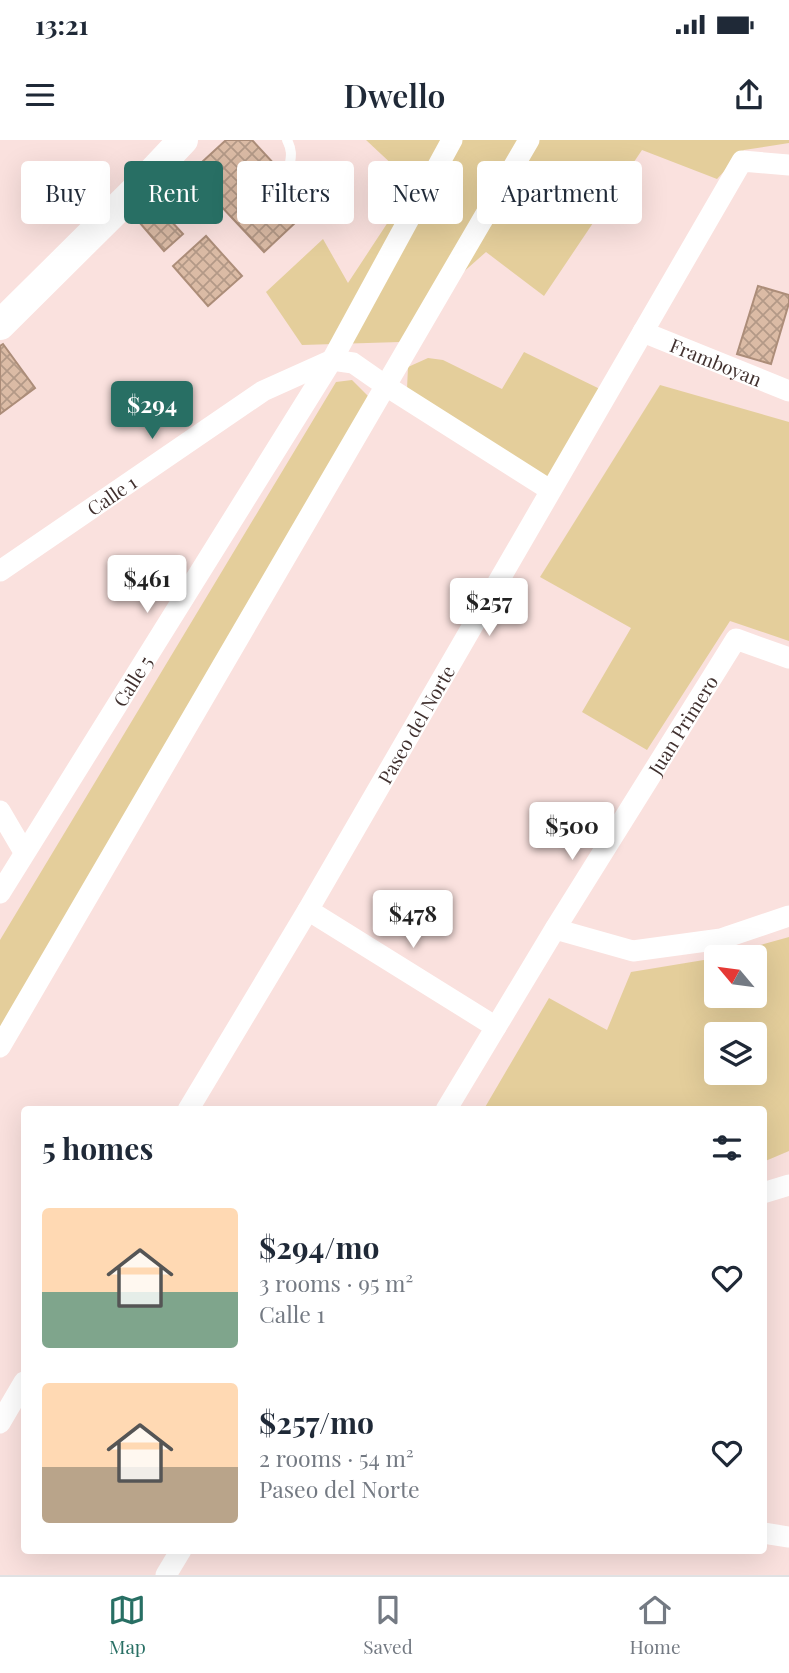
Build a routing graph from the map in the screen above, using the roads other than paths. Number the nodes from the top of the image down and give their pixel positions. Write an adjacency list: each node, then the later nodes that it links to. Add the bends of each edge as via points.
1 (183, 140): 7 (street)
2 (287, 140): 5 (lane, via 293,152)
3 (452, 140): 9 (street, Calle 5)
4 (529, 140): 10 (street)
5 (291, 161)
6 (789, 165): 8 (street, Paseo del Norte, via 742,161)
7 (0, 325)
8 (643, 332): 11 (street, Framboyan); 12 (street, Paseo del Norte)
9 (331, 360): 10 (street, via 353,362); 13 (street, Calle 1, via 263,391); 16 (street, Calle 5)
10 (386, 386): 12 (street); 22 (street)
11 (789, 391)
12 (550, 490): 18 (street, Paseo del Norte)
13 (0, 571)
14 (789, 658): 20 (street, Juan Primero, via 736,639)
15 (0, 811): 16 (street)
16 (24, 852): 17 (street, Calle 5)
17 (0, 893)
18 (308, 910): 21 (street); 23 (street, Paseo del Norte)
19 (789, 916): 20 (street, via 721,939 633,951)
20 (555, 929): 21 (street, Juan Primero)
21 (496, 1027): 24 (street, Juan Primero)
22 (0, 1046)
23 (190, 1106)
24 (448, 1106)
25 (789, 1185): 26 (street)
26 (767, 1192)
27 (21, 1387): 28 (street)
28 (0, 1423)
29 (767, 1534): 30 (street)
30 (789, 1537)
31 (179, 1554): 32 (street)
32 (166, 1575)

